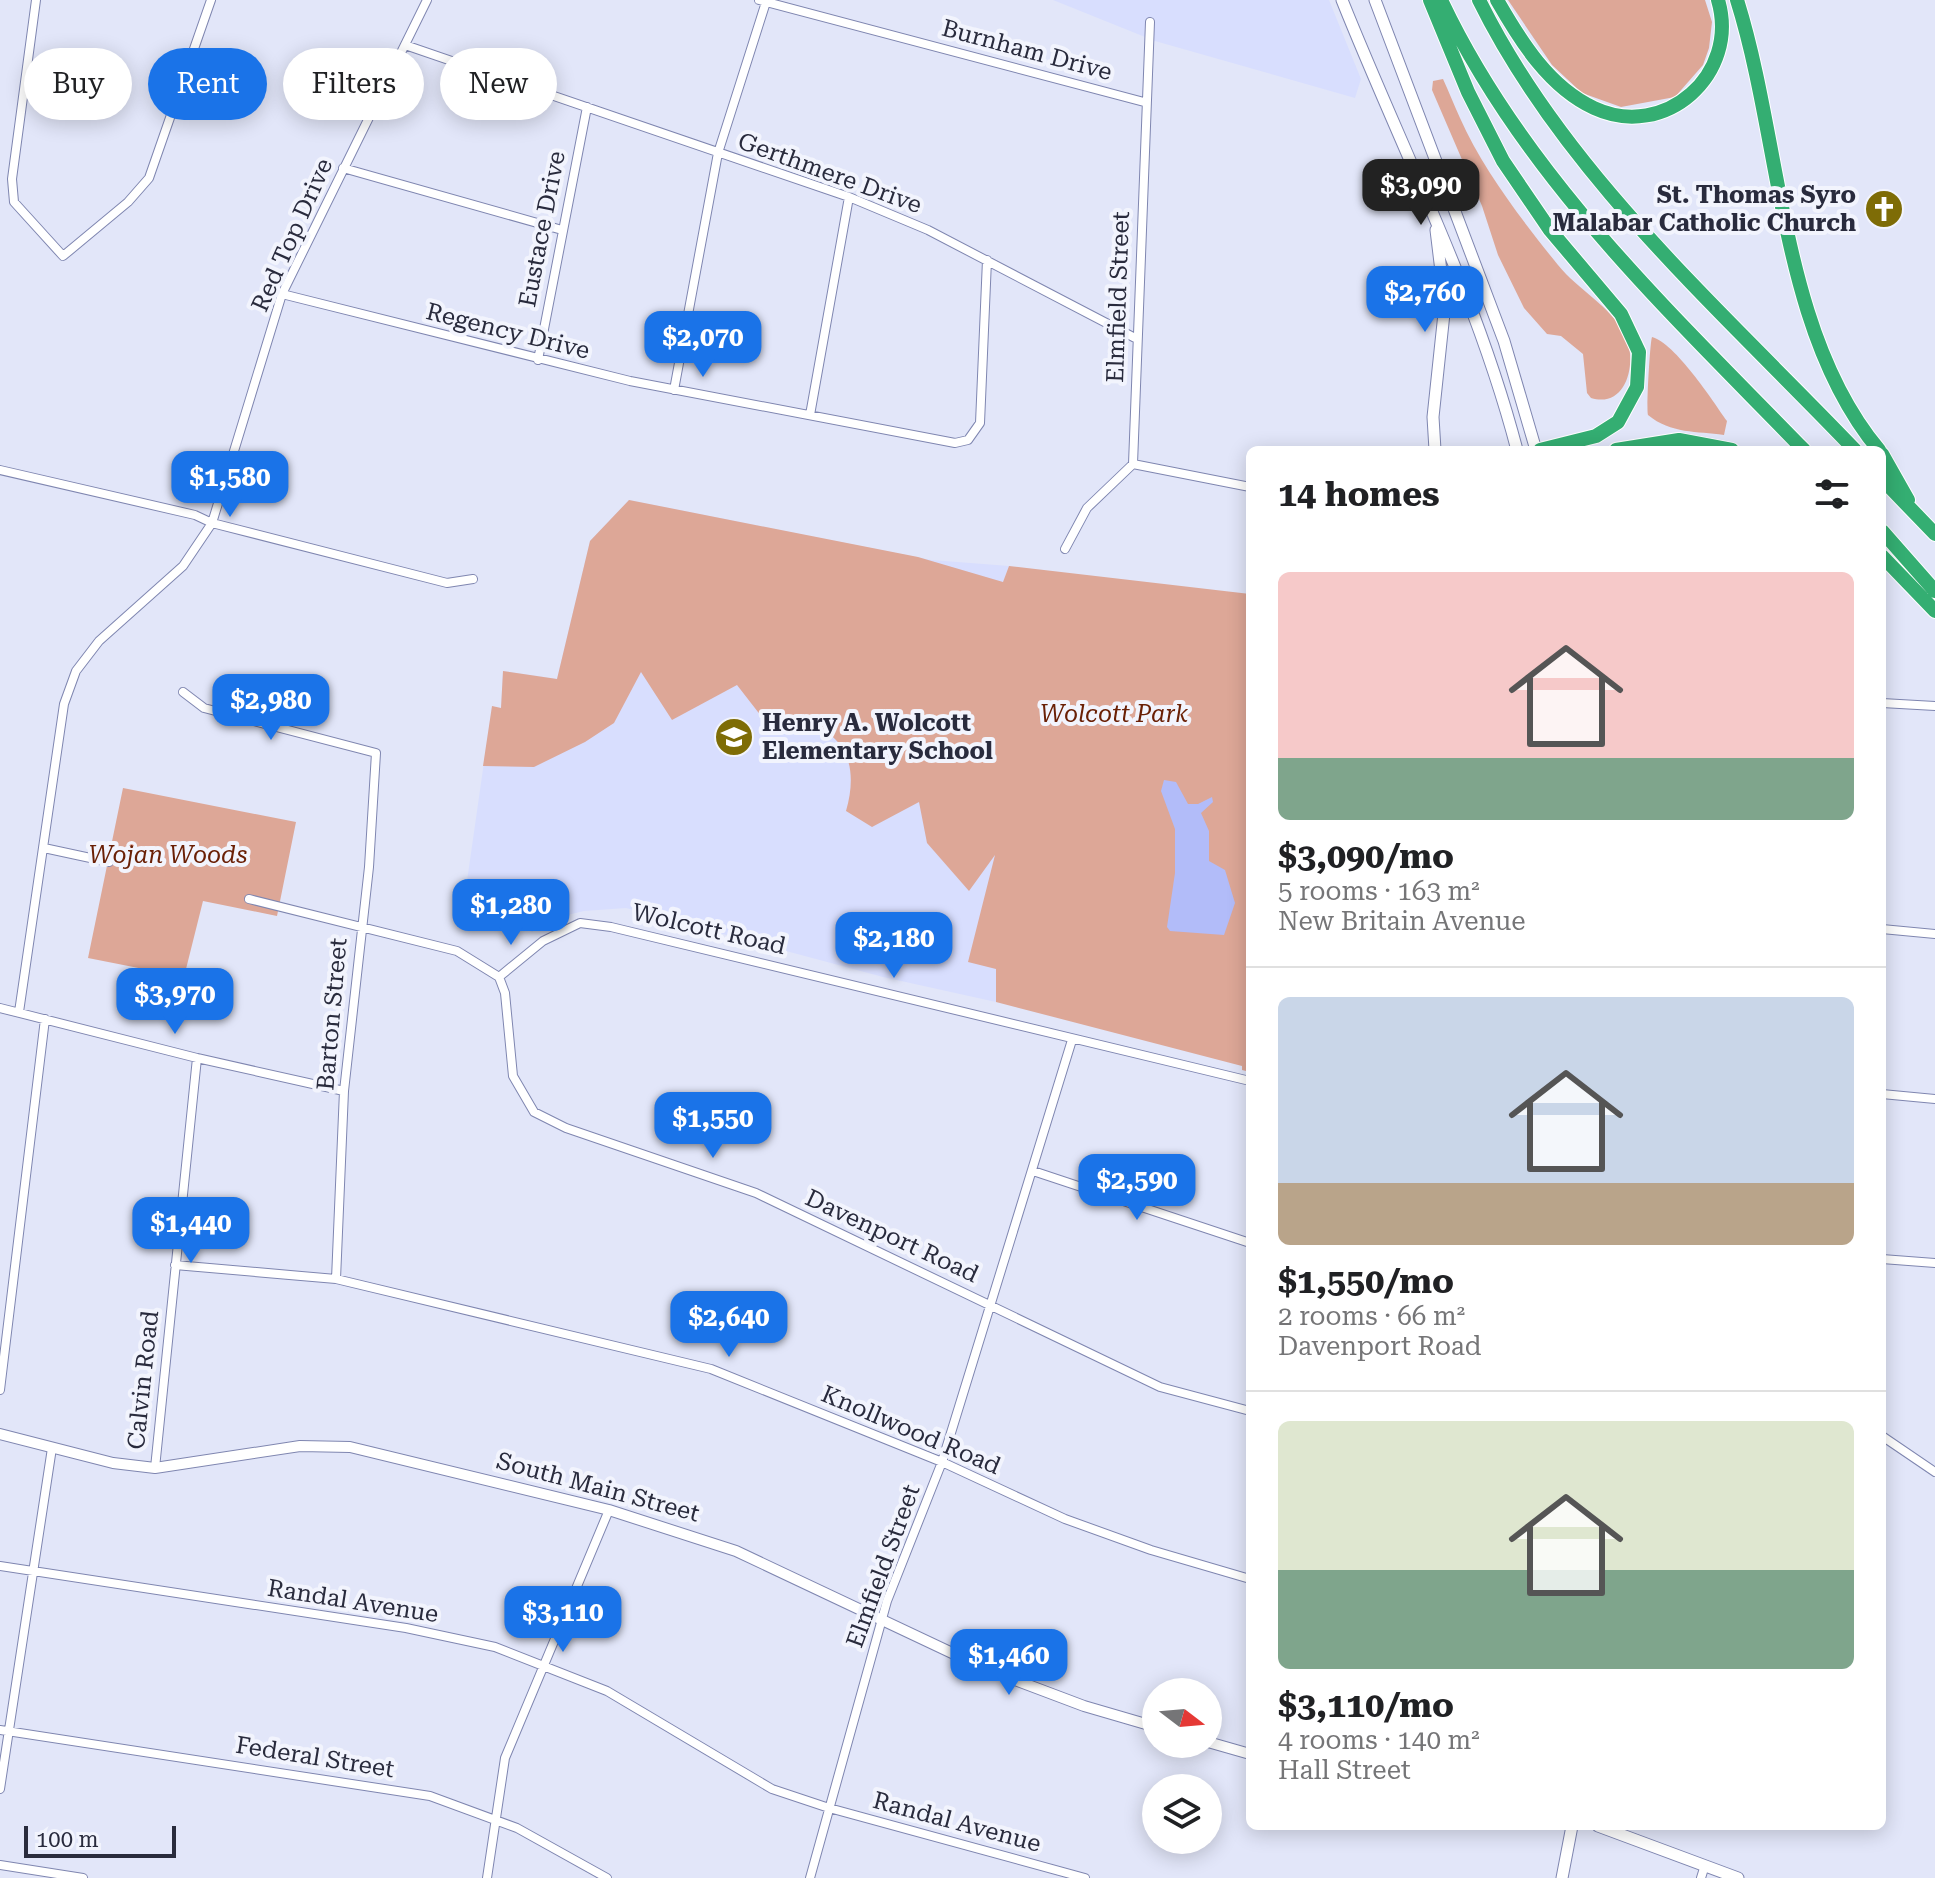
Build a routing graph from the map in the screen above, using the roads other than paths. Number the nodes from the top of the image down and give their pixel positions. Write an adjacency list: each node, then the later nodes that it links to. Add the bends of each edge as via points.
1 (36, 0): 2 (street, via 12,179 14,202 63,256 149,178)
2 (211, 0)
3 (427, 0): 14 (street, Red Top Drive)
4 (1342, 0): 20 (main road)
5 (1430, 0): 31 (highway, via 1503,161 1550,230 1621,314 1639,352 1637,387 1618,422 1596,436)
6 (1441, 0): 34 (highway, via 1503,109 1557,183)
7 (1479, 0): 35 (highway, via 1522,79 1578,157)
8 (1497, 0): 9 (highway, via 1539,63 1567,91 1599,110 1633,116 1677,106 1706,80 1721,44)
9 (1718, 0)
10 (1737, 0): 36 (highway, via 1814,329 1838,389)
11 (762, 1): 15 (street, Burnham Drive); 17 (street)
12 (1376, 1): 30 (main road, via 1504,341)
13 (1150, 22): 15 (street, Elmfield Street)
14 (405, 45): 16 (street, Gerthmere Drive); 18 (street, Red Top Drive)
15 (1144, 102): 24 (street, Elmfield Street)
16 (587, 107): 17 (street, Gerthmere Drive); 21 (street, Eustace Drive)
17 (718, 153): 19 (street, Gerthmere Drive); 26 (street)
18 (343, 168): 21 (street); 23 (street, Red Top Drive)
19 (849, 197): 22 (street, Gerthmere Drive); 27 (street)
20 (1432, 209): 28 (main road, via 1445,296); 29 (main road, via 1488,350)
21 (562, 230): 25 (street, Eustace Drive)
22 (987, 260): 24 (street, Gerthmere Drive); 27 (street, Regency Drive, via 980,423 968,440 955,443)
23 (282, 294): 25 (street, Regency Drive); 43 (street, Red Top Drive)
24 (1137, 339): 38 (street, Elmfield Street)
25 (538, 360): 26 (street, Regency Drive)
26 (674, 390): 27 (street, Regency Drive)
27 (810, 415)
28 (1434, 446)
29 (1516, 446)
30 (1537, 446)
31 (1555, 446)
32 (1641, 446): 33 (highway, via 1679,440)
33 (1711, 446)
34 (1800, 446)
35 (1851, 446)
36 (1876, 446)
37 (1886, 460): 42 (highway)
38 (1133, 464): 41 (street); 46 (street, via 1087,508)
39 (0, 470): 43 (street)
40 (1886, 483): 42 (highway)
41 (1246, 486)
42 (1913, 511): 44 (highway)
43 (212, 523): 48 (street, via 447,583); 54 (street, Red Top Drive, via 183,566 99,641 76,671 64,704)
44 (1935, 534)
45 (1886, 536): 49 (highway)
46 (1065, 549)
47 (1886, 560): 50 (highway)
48 (473, 579)
49 (1935, 591)
50 (1935, 611)
51 (183, 692): 57 (street, Barton Street, via 204,708 376,753)
52 (1886, 703): 53 (street)
53 (1935, 706)
54 (44, 848): 55 (street); 62 (street, Red Top Drive)
55 (109, 862)
56 (249, 899): 57 (street)
57 (360, 926): 60 (street, via 457,951); 67 (street, Barton Street)
58 (1886, 929): 59 (street)
59 (1935, 934)
60 (499, 977): 64 (street, Wolcott Road, via 543,941 580,923 759,960); 76 (street, Davenport Road, via 513,1076 534,1112 566,1128 756,1193)
61 (0, 1008): 62 (street)
62 (19, 1012): 63 (street)
63 (45, 1019): 65 (street); 77 (street)
64 (1072, 1040): 66 (street, Wolcott Road); 70 (street, Elmfield Street)
65 (197, 1058): 67 (street); 74 (street, Calvin Road)
66 (1246, 1080)
67 (344, 1091): 75 (street, Barton Street)
68 (1886, 1094): 69 (street)
69 (1935, 1099)
70 (1033, 1171): 71 (street); 76 (street, Elmfield Street)
71 (1246, 1242)
72 (1886, 1259): 73 (street)
73 (1935, 1263)
74 (175, 1265): 75 (street, Knollwood Road); 83 (street, Calvin Road)
75 (336, 1279): 82 (street, Knollwood Road, via 711,1369)
76 (993, 1306): 78 (street, Davenport Road, via 1160,1387); 82 (street, Elmfield Street)
77 (0, 1390)
78 (1246, 1410)
79 (0, 1434): 81 (street, South Main Street)
80 (1886, 1439): 84 (street)
81 (52, 1448): 83 (street, South Main Street); 87 (street)
82 (942, 1462): 88 (street, Knollwood Road, via 1104,1534); 89 (street, Elmfield Street)
83 (155, 1468): 85 (street, South Main Street, via 300,1446 350,1447)
84 (1935, 1472)
85 (609, 1510): 89 (street, South Main Street, via 736,1551); 90 (street)
86 (0, 1566): 87 (street, Randal Avenue)
87 (34, 1571): 90 (street, Randal Avenue, via 406,1628); 92 (street)
88 (1246, 1578)
89 (881, 1619): 91 (street, South Main Street, via 1017,1682); 96 (street, Elmfield Street)
90 (543, 1663): 96 (street, Randal Avenue, via 668,1724 754,1780); 97 (street, via 505,1758)
91 (1142, 1722)
92 (4, 1730): 95 (street); 97 (street, Federal Street, via 399,1790)
93 (1222, 1746): 94 (street)
94 (1246, 1753)
95 (0, 1789)
96 (829, 1808): 105 (street, Elmfield Street); 106 (street, Randal Avenue)
97 (495, 1818): 103 (street); 104 (street, Federal Street)
98 (1571, 1830): 107 (main road)
99 (1609, 1830): 101 (main road)
100 (0, 1865): 102 (street)
101 (1705, 1865): 108 (street); 109 (main road)
102 (83, 1878)
103 (487, 1878)
104 (607, 1878)
105 (810, 1878)
106 (1085, 1878)
107 (1562, 1878)
108 (1701, 1878)
109 (1738, 1878)

